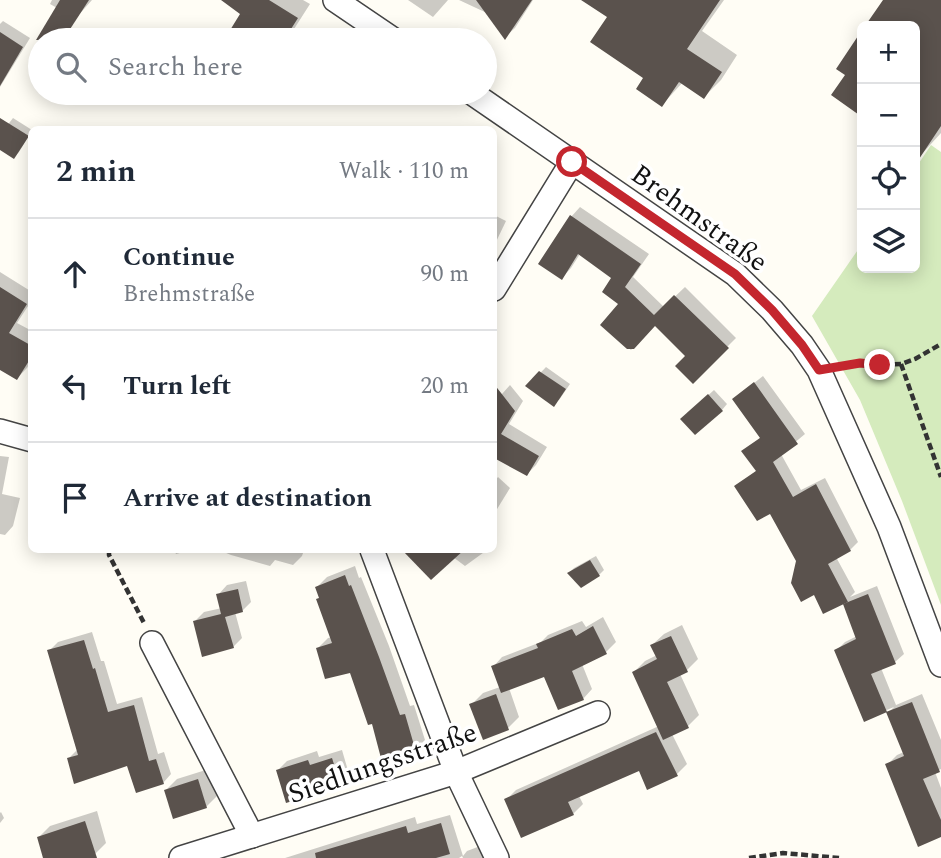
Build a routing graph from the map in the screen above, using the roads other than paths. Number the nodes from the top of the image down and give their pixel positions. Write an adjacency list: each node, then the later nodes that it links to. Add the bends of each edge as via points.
1 (335, 0): 2 (street)
2 (376, 28)
3 (489, 105): 4 (street, Brehmstraße)
4 (572, 162): 5 (street); 10 (street, Brehmstraße, via 735,274 802,345 819,370 889,527)
5 (497, 284)
6 (0, 431): 7 (street)
7 (28, 439)
8 (373, 553): 12 (street)
9 (152, 643): 13 (street)
10 (941, 665)
11 (598, 713): 12 (street, Siedlungsstraße)
12 (456, 772): 13 (street, Siedlungsstraße); 15 (street)
13 (252, 836): 14 (street, Siedlungsstraße)
14 (181, 858)
15 (496, 858)

